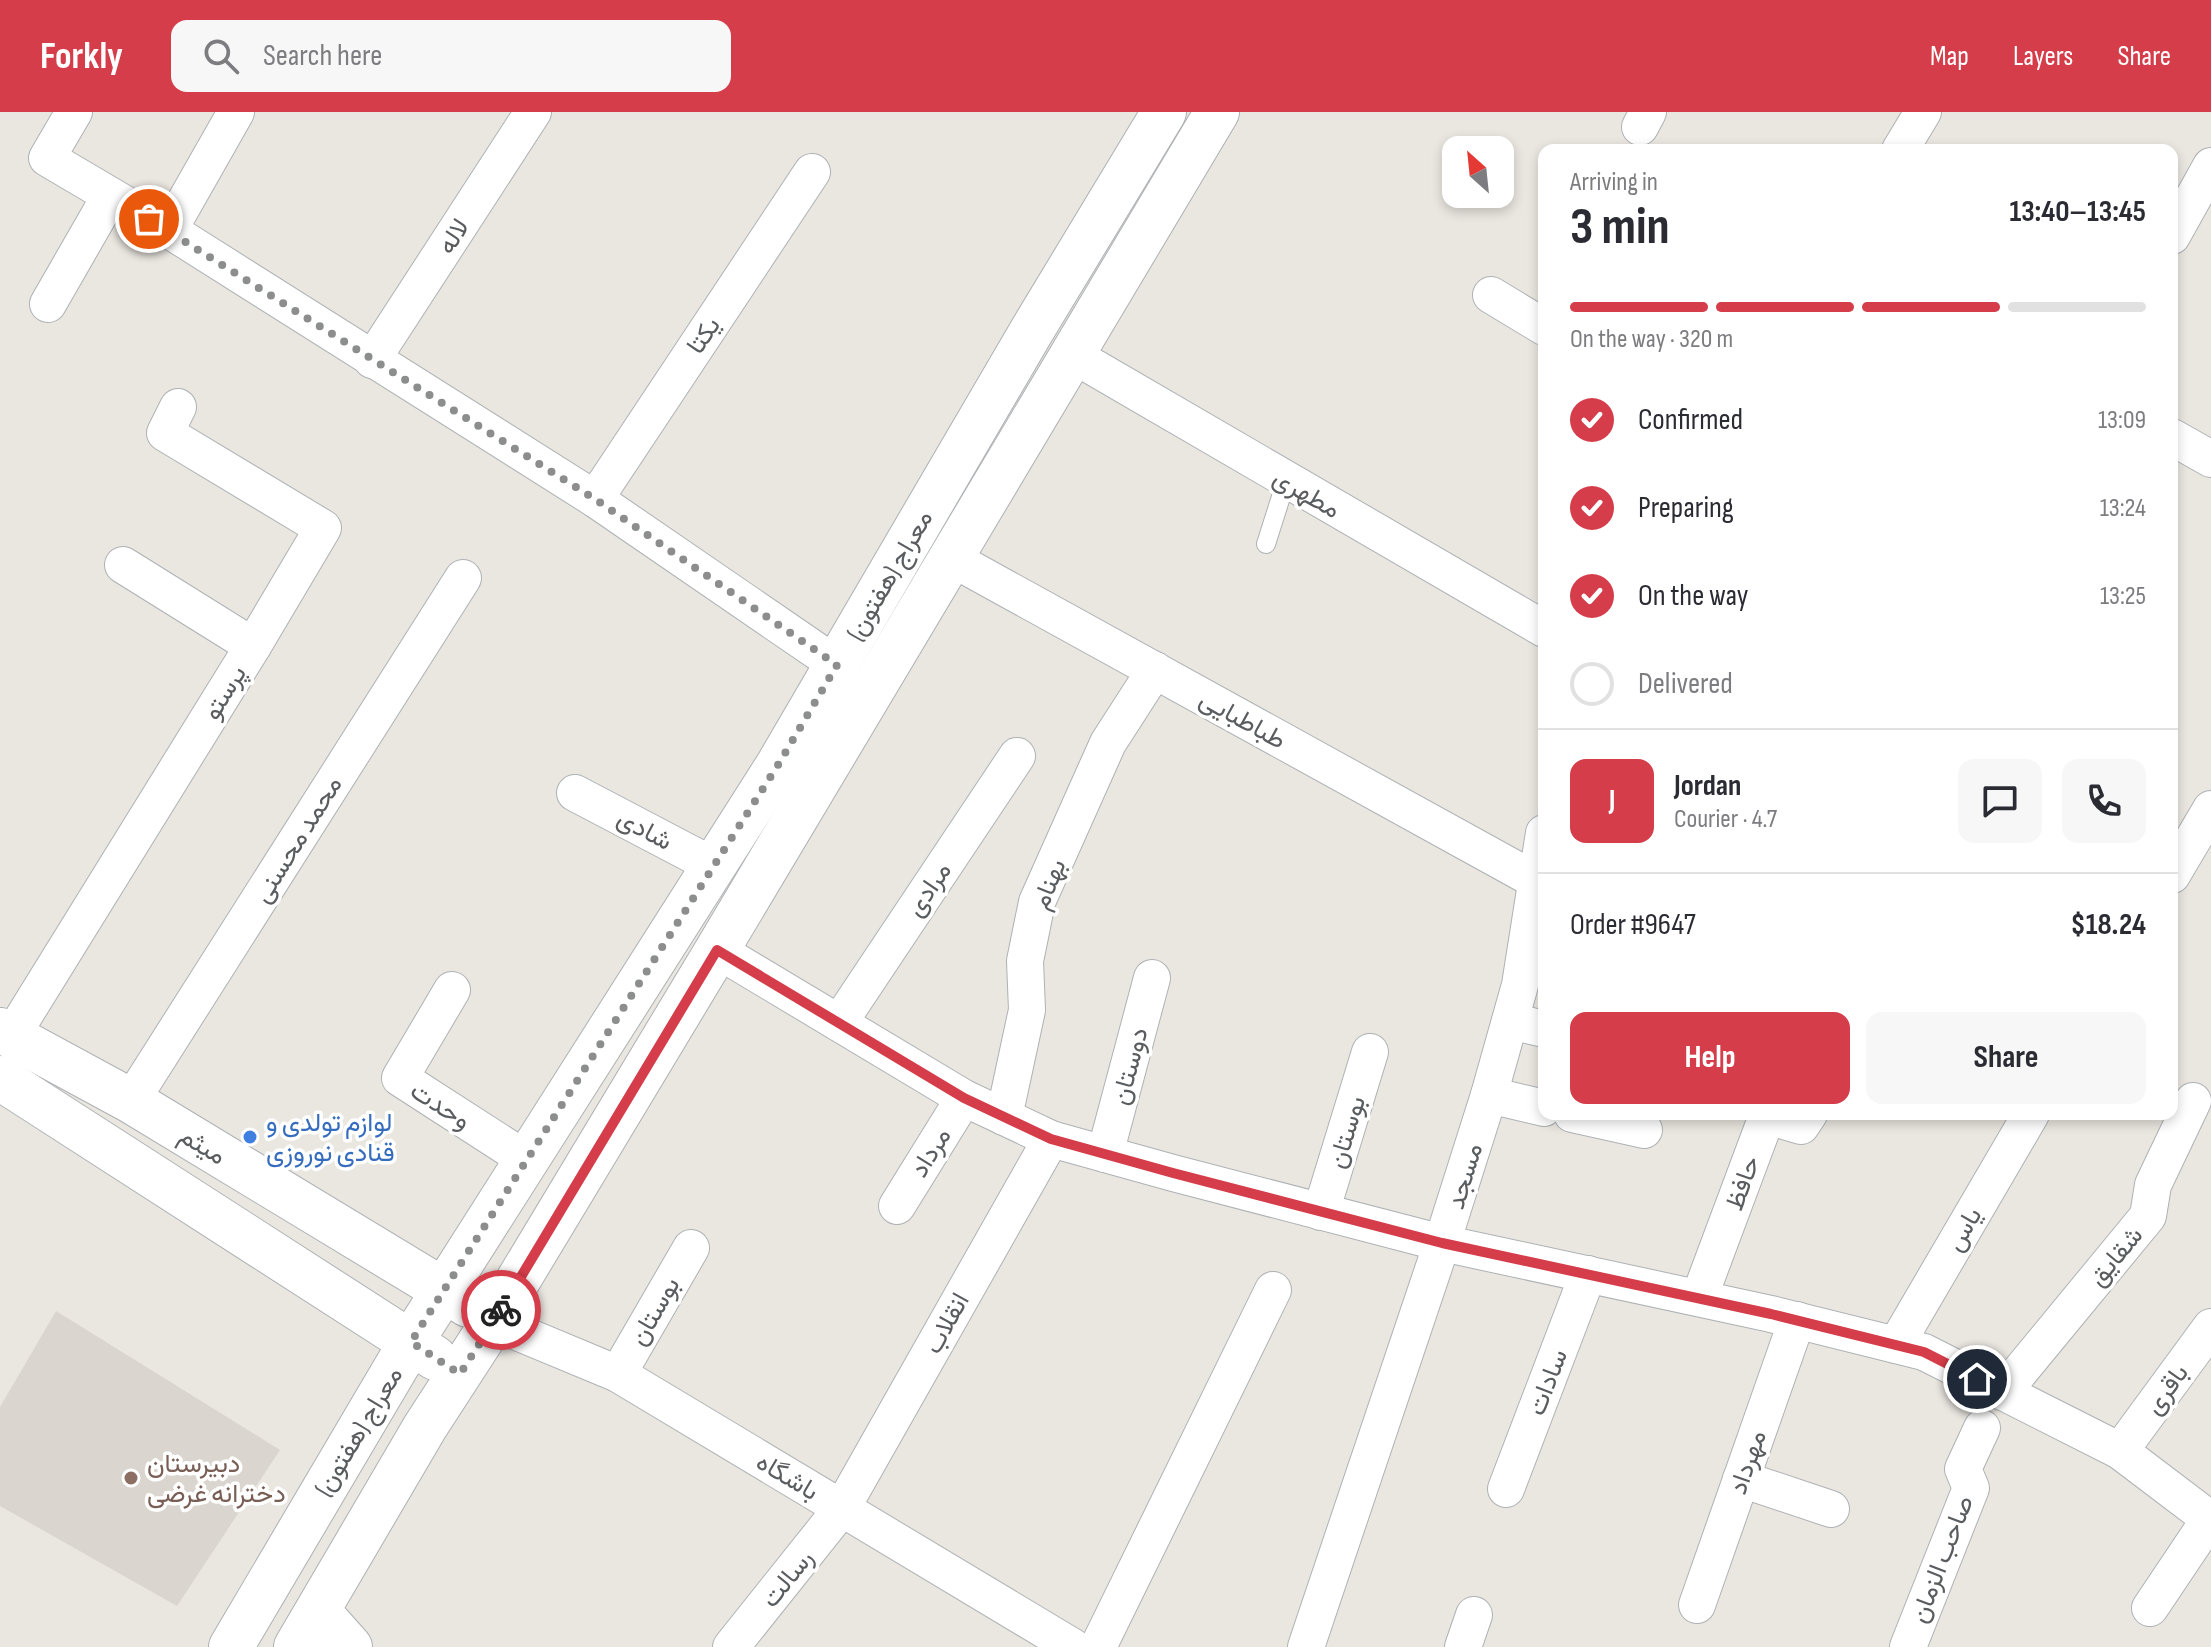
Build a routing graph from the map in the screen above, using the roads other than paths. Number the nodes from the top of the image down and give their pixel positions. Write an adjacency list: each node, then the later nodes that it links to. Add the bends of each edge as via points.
1 (74, 112): 10 (street, via 47,158)
2 (236, 112): 12 (street)
3 (533, 112): 18 (street, لاله)
4 (1164, 112): 16 (main road, معراج (هفتون))
5 (1217, 112): 17 (main road, معراج (هفتون))
6 (1923, 112): 7 (street)
7 (1904, 144)
8 (2211, 166): 11 (street)
9 (812, 172): 23 (street, یکتا)
10 (110, 196): 12 (street); 14 (street)
11 (2178, 225)
12 (169, 230): 18 (street)
13 (1491, 295): 15 (street)
14 (48, 304)
15 (1538, 323)
16 (1031, 332): 17 (main road); 30 (main road, معراج (هفتون))
17 (1071, 354): 22 (street, مطهری); 25 (main road, معراج (هفتون))
18 (372, 360): 23 (street)
19 (178, 407): 29 (street, پرستو, via 165,433 323,528)
20 (2178, 440): 21 (street)
21 (2211, 459)
22 (1286, 481): 24 (lane); 28 (street, مطهری)
23 (595, 499): 30 (street)
24 (1266, 544)
25 (951, 558): 31 (street, طباطبایی); 39 (main road, معراج (هفتون))
26 (123, 565): 29 (street)
27 (463, 578): 48 (street, محمد محسنی)
28 (1538, 626)
29 (253, 646): 44 (street, پرستو)
30 (837, 665): 37 (main road, معراج (هفتون))
31 (1155, 670): 38 (street, طباطبایی); 51 (street, بهنام, via 1108,743 1037,902 1025,961 1027,1010)
32 (1017, 756): 42 (street, مرادی)
33 (575, 793): 37 (street, شادی)
34 (2211, 809): 36 (street)
35 (1538, 864): 38 (street, مسجد)
36 (2178, 865)
37 (714, 866): 60 (main road, معراج (هفتون))
38 (1535, 880): 43 (street, مسجد, via 1520,985)
39 (717, 950): 42 (street); 73 (main road, معراج (هفتون))
40 (1152, 978): 59 (street, دوستان)
41 (452, 990): 60 (street, وحدت, via 400,1078)
42 (839, 1023): 47 (street)
43 (1527, 1025): 46 (street, مسجد)
44 (4, 1048): 48 (main road, میثم); 71 (main road, میثم)
45 (1370, 1052): 62 (street, بوستان)
46 (1489, 1095): 50 (street); 63 (street, مسجد)
47 (964, 1098): 51 (street); 61 (street, مرداد)
48 (131, 1101): 66 (main road, میثم)
49 (2193, 1101): 80 (street, شقایق, via 2153,1185 2148,1216)
50 (1538, 1107)
51 (1004, 1117): 58 (street)
52 (1599, 1120): 57 (street)
53 (1766, 1120): 70 (street, حافظ)
54 (1781, 1120): 55 (street, حافظ, via 1801,1126)
55 (1805, 1120)
56 (2027, 1120): 76 (street, یاس)
57 (1644, 1130)
58 (1051, 1139): 59 (street); 85 (street, انقلاب)
59 (1105, 1154): 62 (street)
60 (527, 1160): 65 (main road, معراج (هفتون))
61 (897, 1206)
62 (1321, 1212): 63 (street)
63 (1442, 1243): 67 (street); 97 (street, مسجد)
64 (691, 1248): 78 (street, بوستان)
65 (470, 1249): 66 (main road); 68 (main road, معراج (هفتون))
66 (387, 1257): 68 (main road, میثم)
67 (1588, 1274): 70 (street); 84 (street, سادات)
68 (444, 1289): 73 (main road, میثم); 75 (main road, معراج (هفتون))
69 (1273, 1290): 96 (street)
70 (1699, 1298): 72 (street)
71 (350, 1304): 75 (main road, میثم); 79 (main road)
72 (1797, 1320): 76 (street); 83 (street, مهرداد)
73 (493, 1322): 77 (main road, معراج (هفتون)); 78 (street, باشگاه)
74 (2211, 1327): 82 (street, باقری)
75 (411, 1342): 77 (main road, میثم); 79 (main road, معراج (هفتون))
76 (1896, 1345): 80 (street, via 1924,1352)
77 (460, 1374): 90 (main road, معراج (هفتون))
78 (618, 1374): 85 (street, باشگاه)
79 (384, 1386): 92 (main road, معراج (هفتون))
80 (2003, 1392): 82 (street)
81 (1982, 1428): 98 (street, صاحب الزمان, via 1963,1469 1971,1488)
82 (2120, 1451): 87 (street)
83 (1741, 1479): 86 (street); 88 (street, مهرداد)
84 (1506, 1489)
85 (842, 1508): 91 (street, باشگاه); 95 (street, رسالت)
86 (1831, 1509)
87 (2210, 1519): 89 (street)
88 (1697, 1605)
89 (2150, 1608)
90 (318, 1611): 93 (main road, معراج (هفتون)); 94 (main road)
91 (1060, 1644)
92 (231, 1647)
93 (296, 1647)
94 (350, 1647)
95 (731, 1647)
96 (1098, 1647)
97 (1306, 1647)
98 (1908, 1647)

